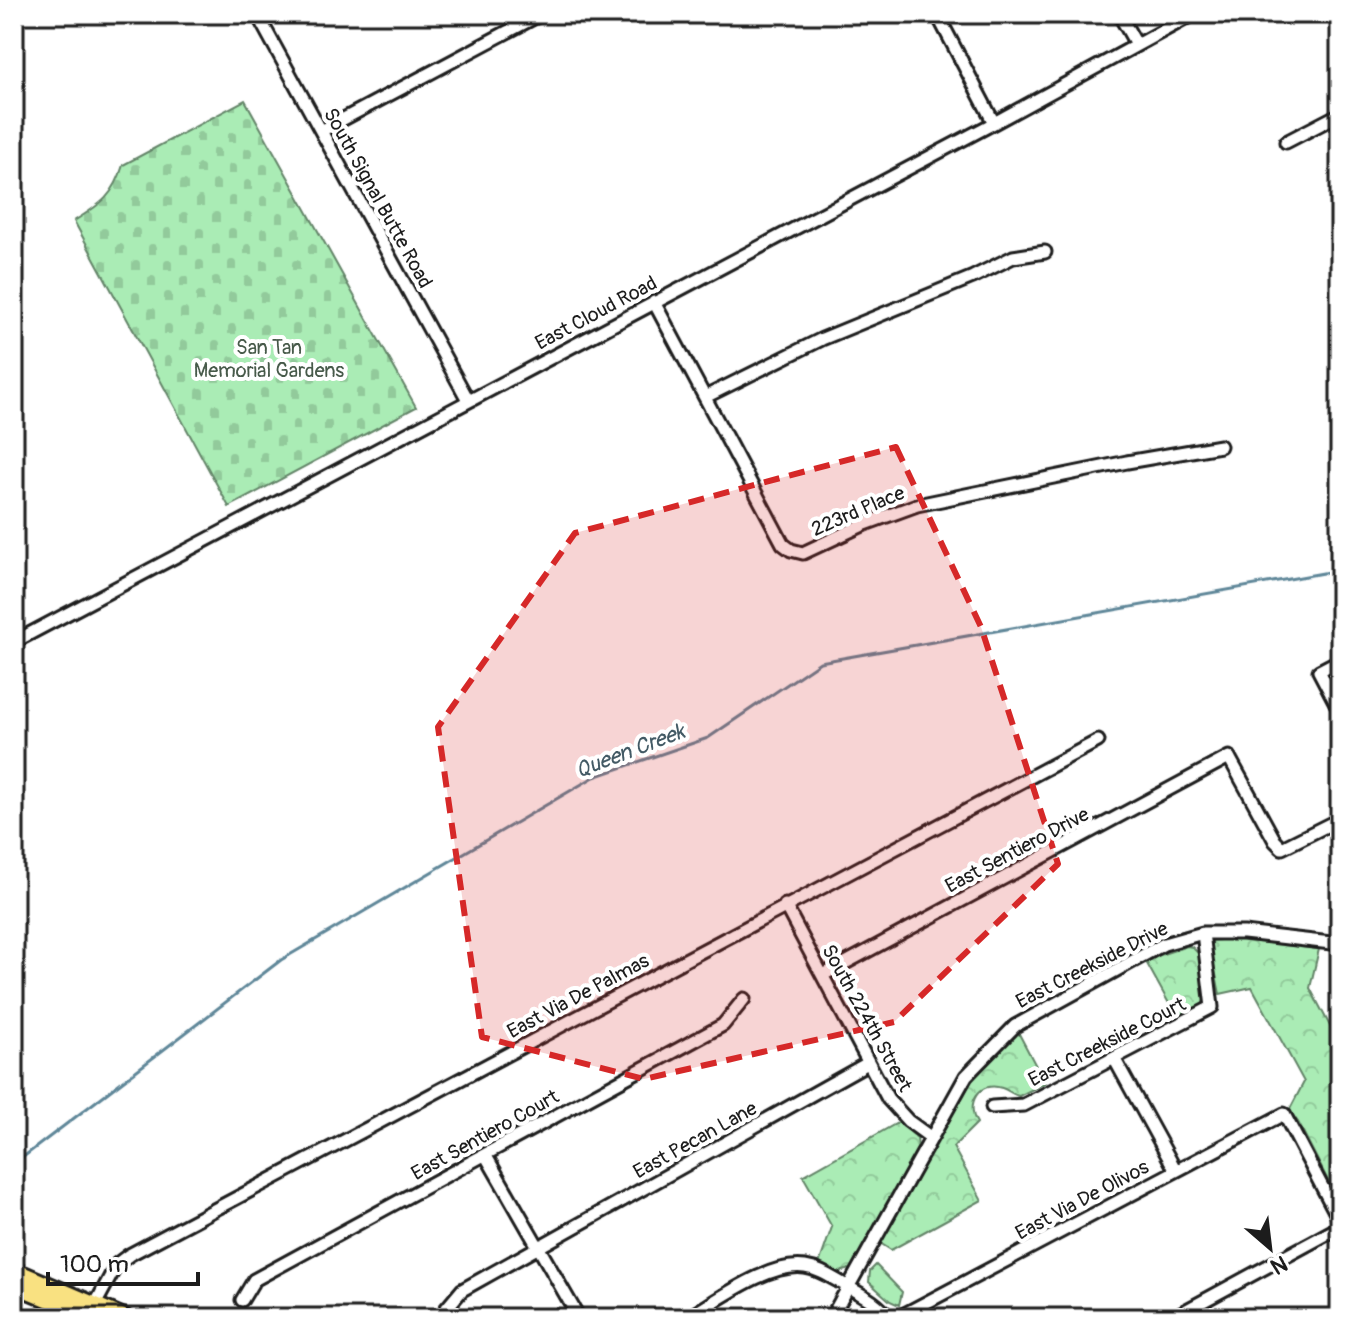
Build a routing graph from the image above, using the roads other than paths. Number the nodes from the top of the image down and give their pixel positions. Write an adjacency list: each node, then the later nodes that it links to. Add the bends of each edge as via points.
1 (257, 14): 9 (street, South Signal Butte Road)
2 (541, 14): 9 (street)
3 (937, 14): 8 (street)
4 (1119, 14): 6 (street)
5 (1194, 14): 6 (street, East Cloud Road)
6 (1136, 44): 8 (street, East Cloud Road)
7 (1340, 114): 10 (street)
8 (994, 123): 12 (street, East Cloud Road)
9 (321, 131): 14 (street, South Signal Butte Road)
10 (1286, 142)
11 (1045, 252): 13 (street, via 1013,257 822,339)
12 (654, 302): 13 (street, 223rd Place); 14 (street, East Cloud Road)
13 (705, 397): 15 (street, 223rd Place, via 783,544 803,553 917,505)
14 (468, 400): 16 (street, East Cloud Road)
15 (1220, 446)
16 (14, 642)
17 (1340, 660): 18 (street, via 1319,671)
18 (1340, 711)
19 (1098, 741): 21 (street, East Via De Palmas)
20 (1340, 819): 24 (street, East Sentiero Drive, via 1282,848 1229,757)
21 (785, 905): 24 (street, South 224th Street); 40 (street, East Via De Palmas, via 129,1255 117,1264)
22 (1203, 933): 23 (street, East Creekside Drive); 26 (street, East Creekside Court, via 1212,1007); 29 (street, East Creekside Drive, via 1164,944 1015,1026 966,1076)
23 (1340, 944)
24 (823, 975): 27 (street, South 224th Street)
25 (744, 999): 30 (street, East Sentiero Court, via 723,1025)
26 (1114, 1058): 28 (street, East Creekside Court, via 1024,1105); 31 (street)
27 (868, 1063): 29 (street, South 224th Street, via 888,1099); 34 (street, East Pecan Lane)
28 (992, 1107)
29 (930, 1137): 37 (street, East Creekside Drive)
30 (486, 1156): 34 (street); 38 (street, East Sentiero Court, via 254,1280)
31 (1176, 1171): 32 (street, East Via De Olivos, via 1284,1114); 46 (street, East Via De Olivos)
32 (1340, 1221)
33 (1340, 1227): 47 (street)
34 (539, 1248): 39 (street, East Pecan Lane, via 462,1290); 42 (street)
35 (14, 1270): 40 (main road)
36 (14, 1285): 40 (main road)
37 (848, 1287): 43 (street, via 809,1267 788,1266); 44 (street, East Creekside Drive); 45 (street)
38 (242, 1300)
39 (446, 1309)
40 (94, 1311): 41 (main road)
41 (126, 1318)
42 (579, 1318)
43 (687, 1318)
44 (831, 1318)
45 (889, 1318)
46 (897, 1318)
47 (1172, 1318)

